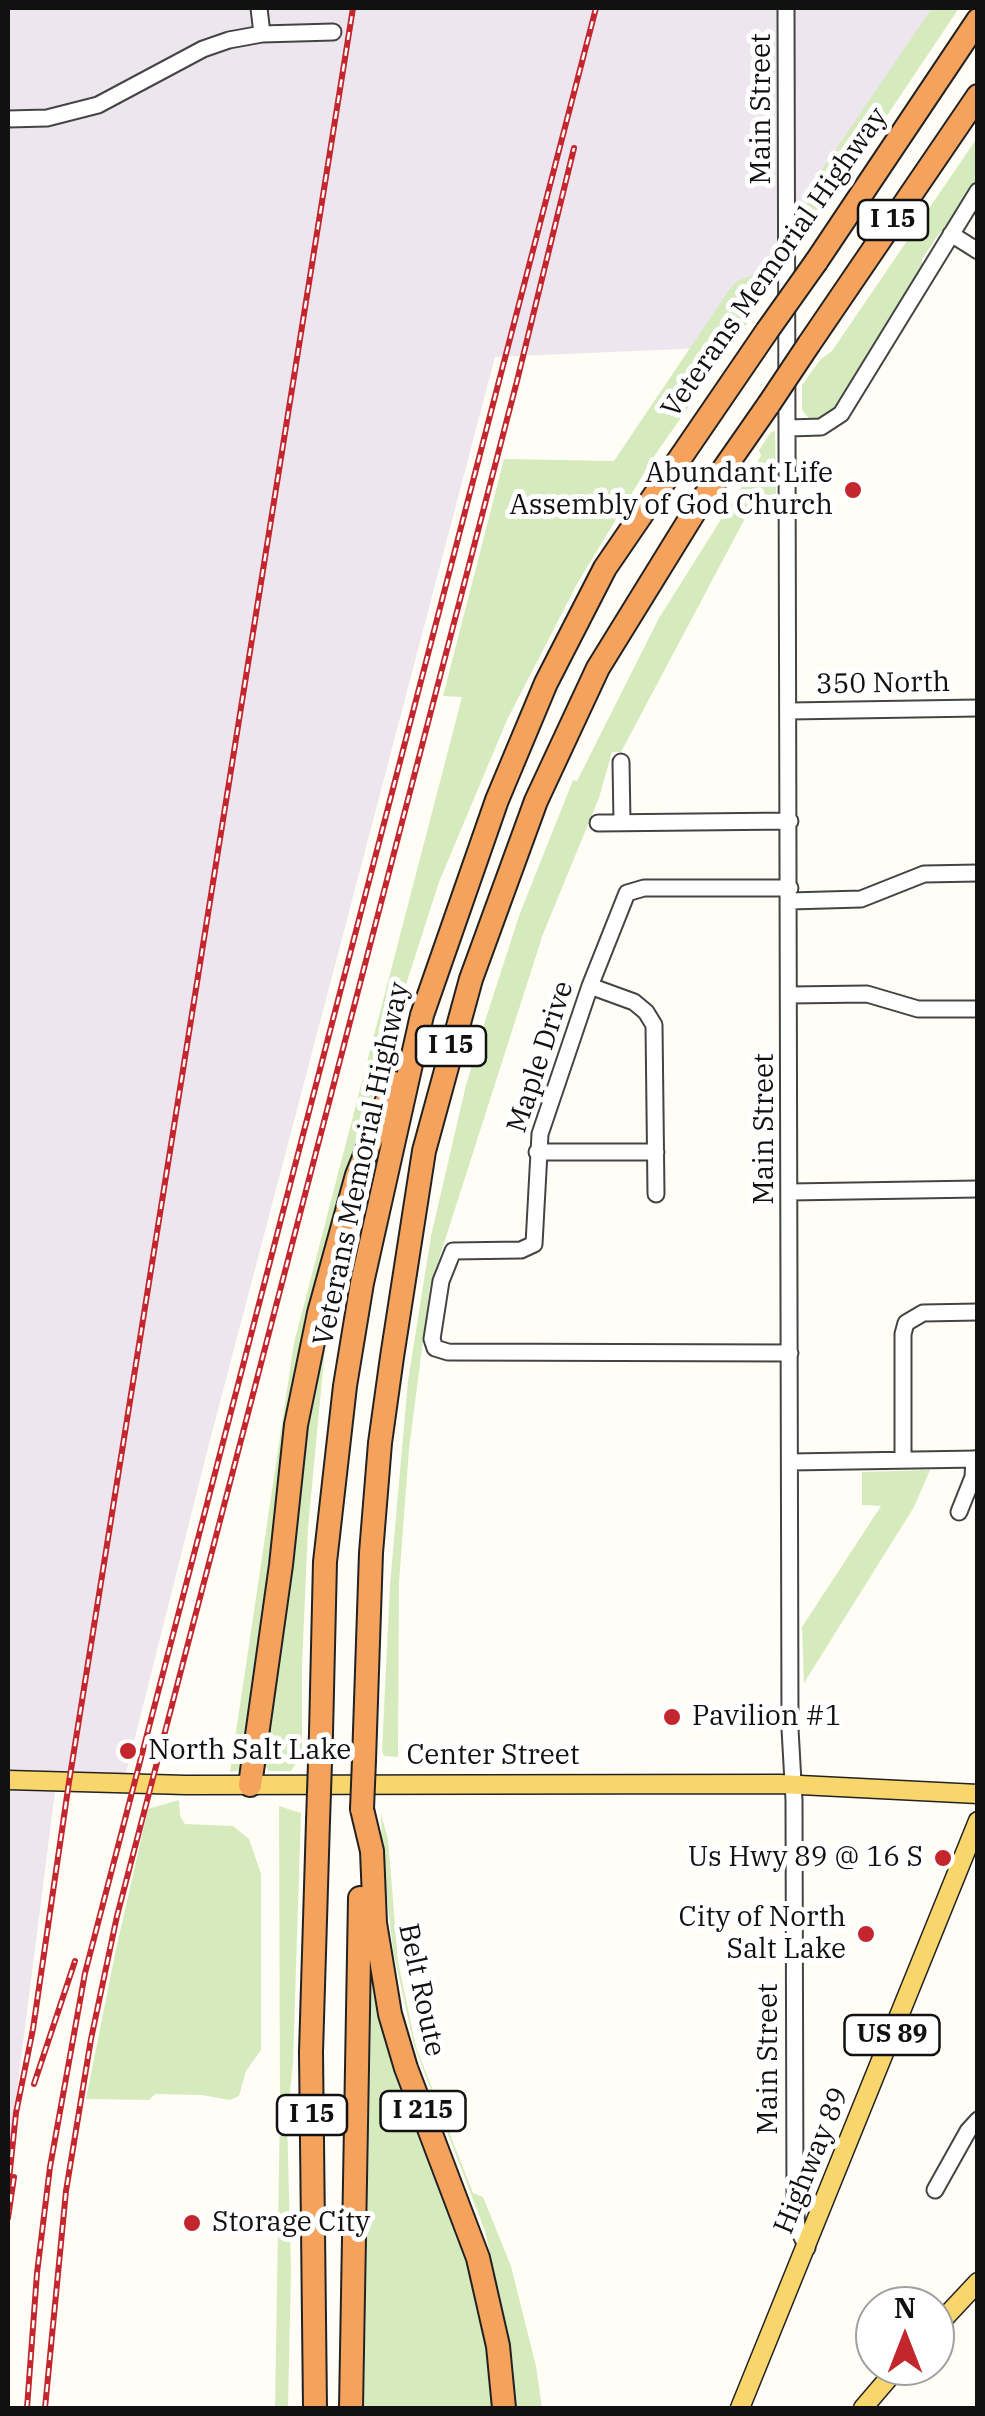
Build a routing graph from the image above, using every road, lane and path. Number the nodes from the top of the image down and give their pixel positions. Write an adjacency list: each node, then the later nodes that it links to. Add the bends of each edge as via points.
1 (259, 8): 5 (street)
2 (786, 8): 11 (street, Main Street)
3 (978, 20): 23 (highway, Veterans Memorial Highway / I 15, bridge, via 605,568 546,683 490,818)
4 (332, 32): 5 (street)
5 (262, 34): 7 (street, via 203,49 82,111)
6 (978, 96): 39 (highway, Veterans Memorial Highway / I 15, bridge, via 698,506 598,668 536,801 471,978 424,1151 380,1443)
7 (8, 119)
8 (978, 190): 9 (street)
9 (951, 234): 10 (street); 11 (street, via 841,414 821,426)
10 (978, 251)
11 (788, 428): 13 (street, Main Street)
12 (978, 708): 13 (street, 350 North)
13 (790, 711): 15 (street, Main Street)
14 (620, 762): 17 (street)
15 (790, 821): 17 (street); 19 (street, Main Street)
16 (598, 822): 17 (street)
17 (622, 822)
18 (978, 874): 19 (street, via 918,876 862,900)
19 (790, 894): 20 (street, Maple Drive, via 630,891); 21 (street, Main Street)
20 (590, 986): 24 (street, Maple Drive); 25 (street, via 634,1002 650,1017 656,1034)
21 (790, 995): 22 (street, via 867,994 918,1009); 27 (street, Main Street)
22 (978, 1009)
23 (422, 1015): 36 (highway, via 357,1175 319,1313 296,1425); 47 (highway, Veterans Memorial Highway / I 15, bridge, via 362,1283 325,1562 312,2052)
24 (537, 1152): 25 (street); 30 (street, Maple Drive, via 532,1246 455,1250 449,1256 434,1346 445,1352)
25 (656, 1152): 28 (street)
26 (978, 1189): 27 (street)
27 (790, 1192): 30 (street, Main Street)
28 (656, 1194)
29 (978, 1312): 32 (street, via 918,1313 904,1326)
30 (790, 1353): 33 (street, Main Street)
31 (976, 1459): 32 (street); 34 (street)
32 (904, 1460): 33 (street)
33 (790, 1462): 37 (street, Main Street)
34 (959, 1512)
35 (8, 1780): 36 (main road, Center Street)
36 (250, 1785): 37 (main road, Center Street)
37 (793, 1786): 38 (main road, Center Street); 43 (street, Main Street, via 794,2205)
38 (978, 1794)
39 (362, 1809): 48 (highway, Veterans Memorial Highway / I 15); 49 (highway, Belt Route / I 215, via 390,2014 483,2275)
40 (978, 1821): 43 (main road, Highway 89 / US 89)
41 (978, 2120): 42 (street)
42 (935, 2190)
43 (806, 2248): 50 (main road, Highway 89 / US 89)
44 (978, 2282): 45 (main road)
45 (955, 2307)
46 (882, 2386): 51 (main road)
47 (315, 2408)
48 (351, 2408)
49 (504, 2408)
50 (740, 2408)
51 (863, 2408)

